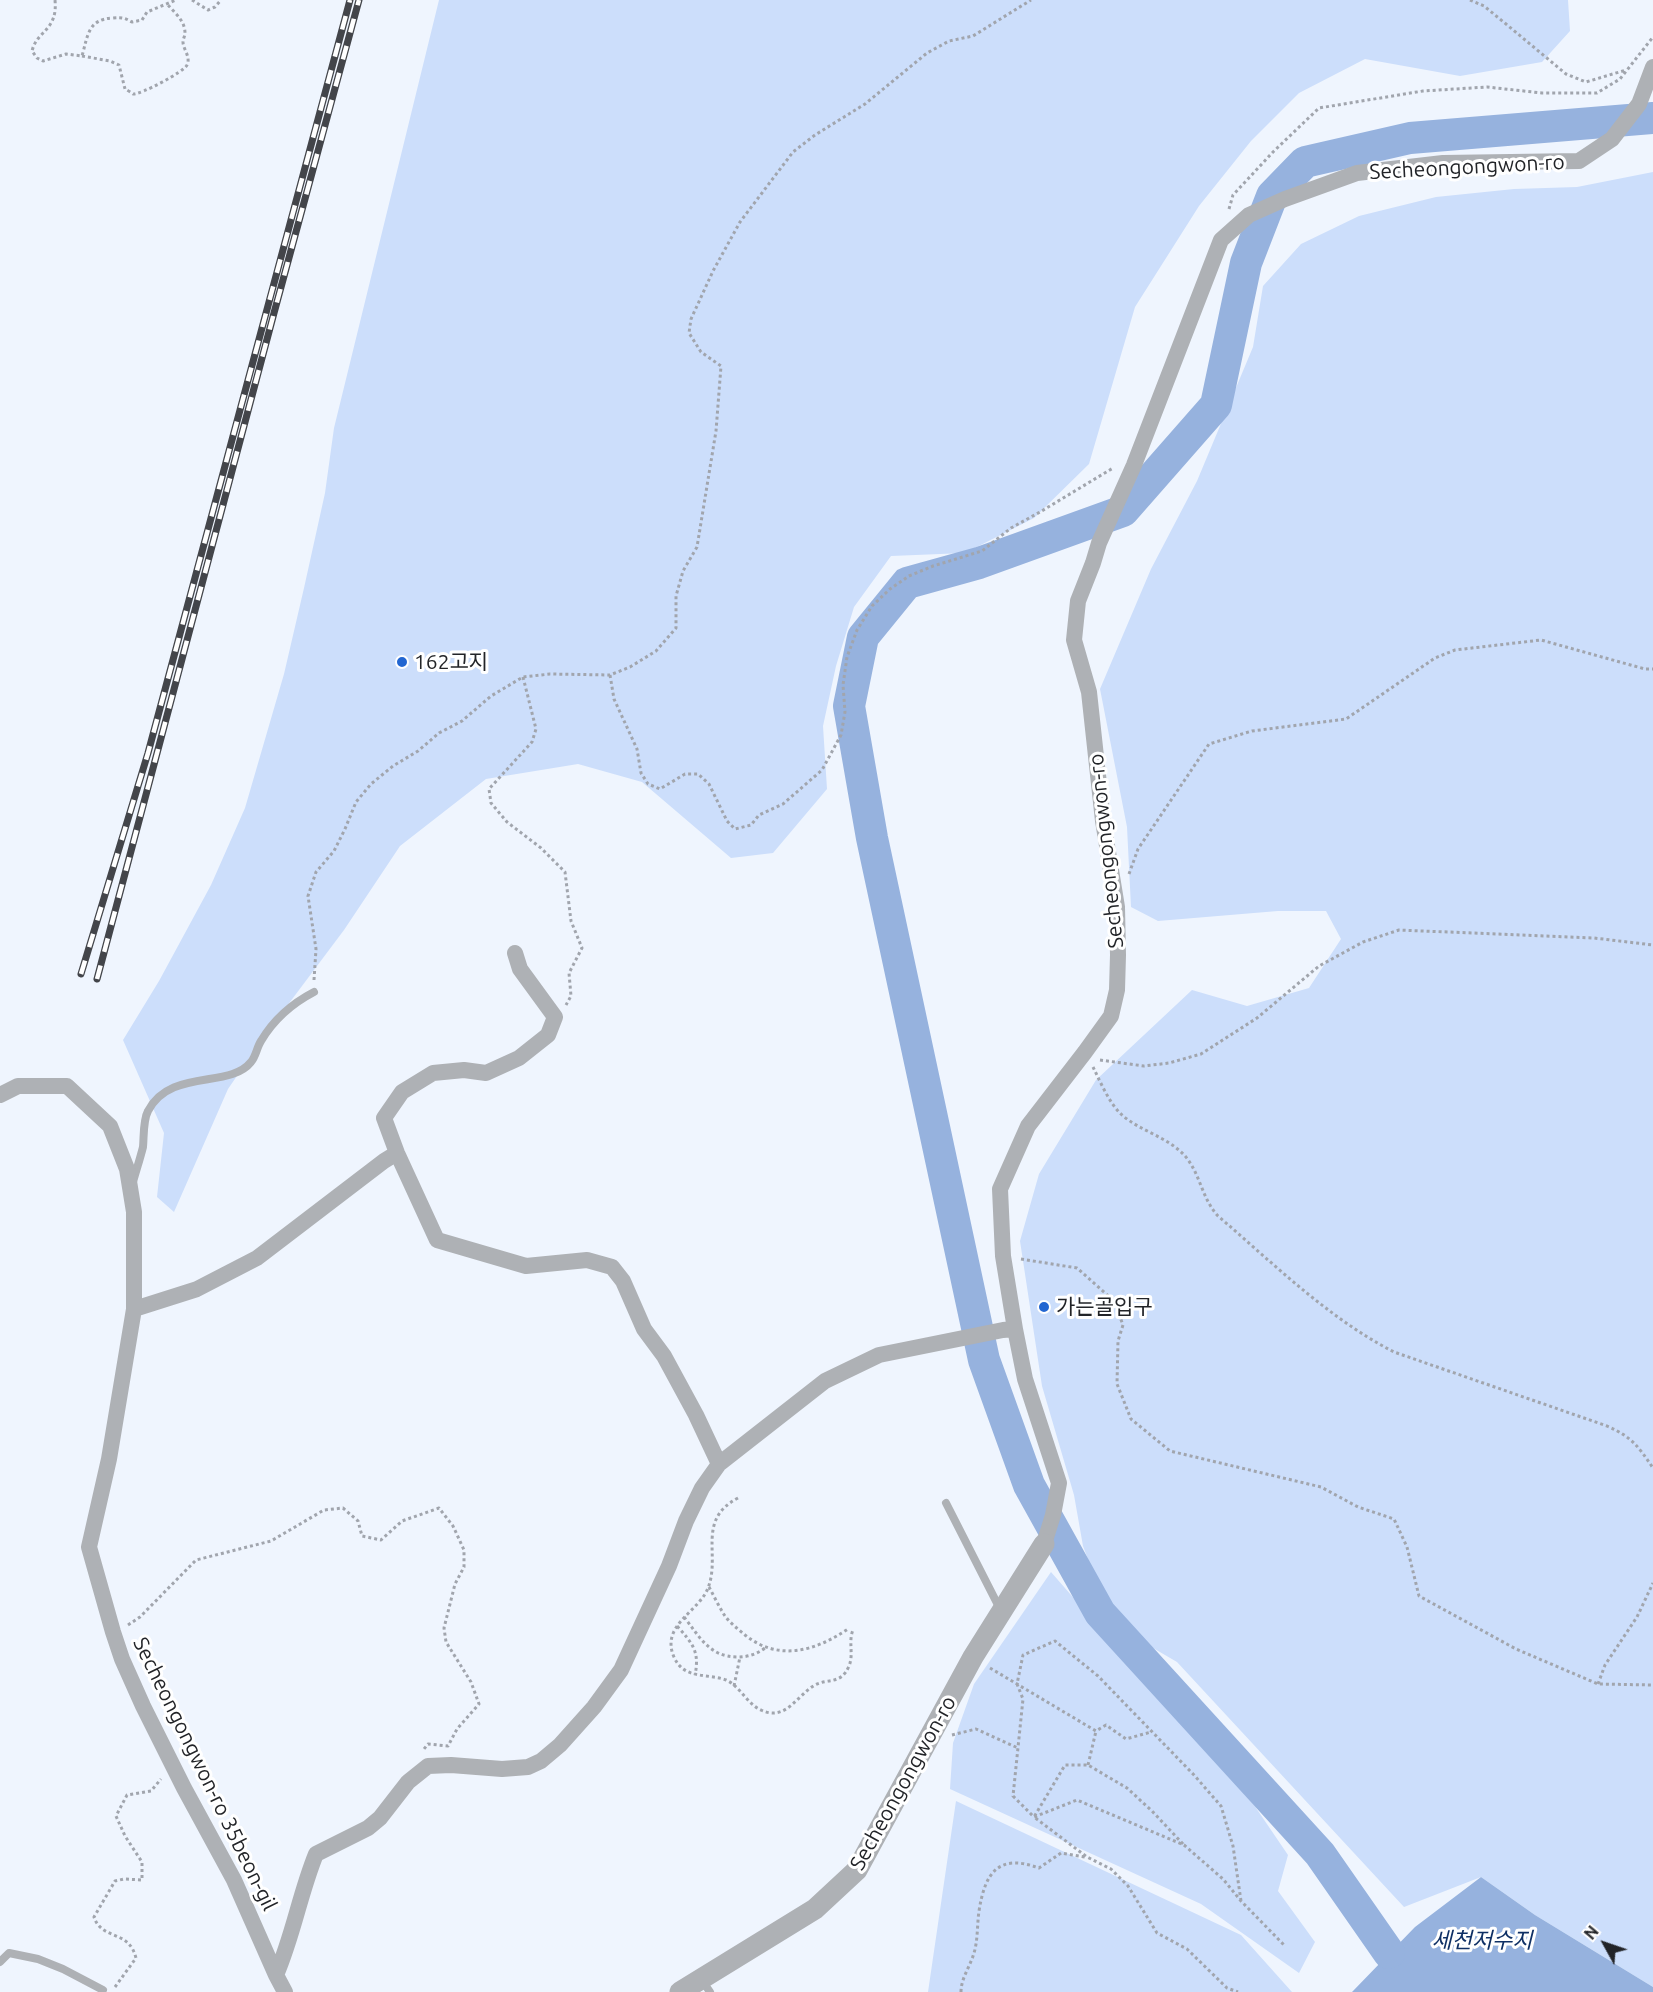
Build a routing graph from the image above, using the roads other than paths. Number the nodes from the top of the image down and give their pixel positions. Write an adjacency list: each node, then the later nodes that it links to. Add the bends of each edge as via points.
1 (1653, 66): 8 (street, Secheongongwon-ro, via 1640,104 1612,139 1579,160 1443,164 1357,173 1249,215 1221,240 1078,601 1074,640 1089,692 1117,907 1117,990 1111,1016 1028,1126 1000,1189)
2 (516, 953): 5 (street, via 520,969 555,1017 548,1035 519,1058 486,1072 433,1072 402,1092 384,1118)
3 (314, 992): 6 (lane, via 276,1019 251,1062 238,1072 165,1091 147,1112)
4 (0, 1095): 6 (street, Secheongongwon-ro 35beon-gil, via 18,1086 67,1086 110,1126 127,1169)
5 (397, 1153): 7 (street, via 257,1258 197,1289); 9 (street, via 437,1240 526,1266 587,1260 612,1268 623,1281 644,1329 664,1356)
6 (130, 1191): 7 (street, Secheongongwon-ro 35beon-gil, via 134,1212)
7 (134, 1309): 14 (street, Secheongongwon-ro 35beon-gil, via 109,1459 89,1547 113,1632 138,1696 234,1880)
8 (1009, 1330): 9 (street, via 879,1355 825,1381); 11 (street, Secheongongwon-ro, via 1059,1483)
9 (719, 1464): 14 (street, Secheongongwon-ro 35beon-gil, via 686,1521 621,1670 594,1707 560,1745 528,1767 428,1766 408,1782 374,1823 316,1854)
10 (946, 1503): 12 (lane)
11 (1044, 1544): 12 (street, Secheongongwon-ro)
12 (1002, 1612): 15 (street, Secheongongwon-ro, via 857,1870 815,1909)
13 (0, 1962): 16 (lane, via 9,1953 38,1959)
14 (276, 1975): 17 (street, Secheongongwon-ro 35beon-gil)
15 (705, 1985): 18 (street, Secheongongwon-ro)
16 (103, 1990)
17 (285, 1992)
18 (680, 1992)

